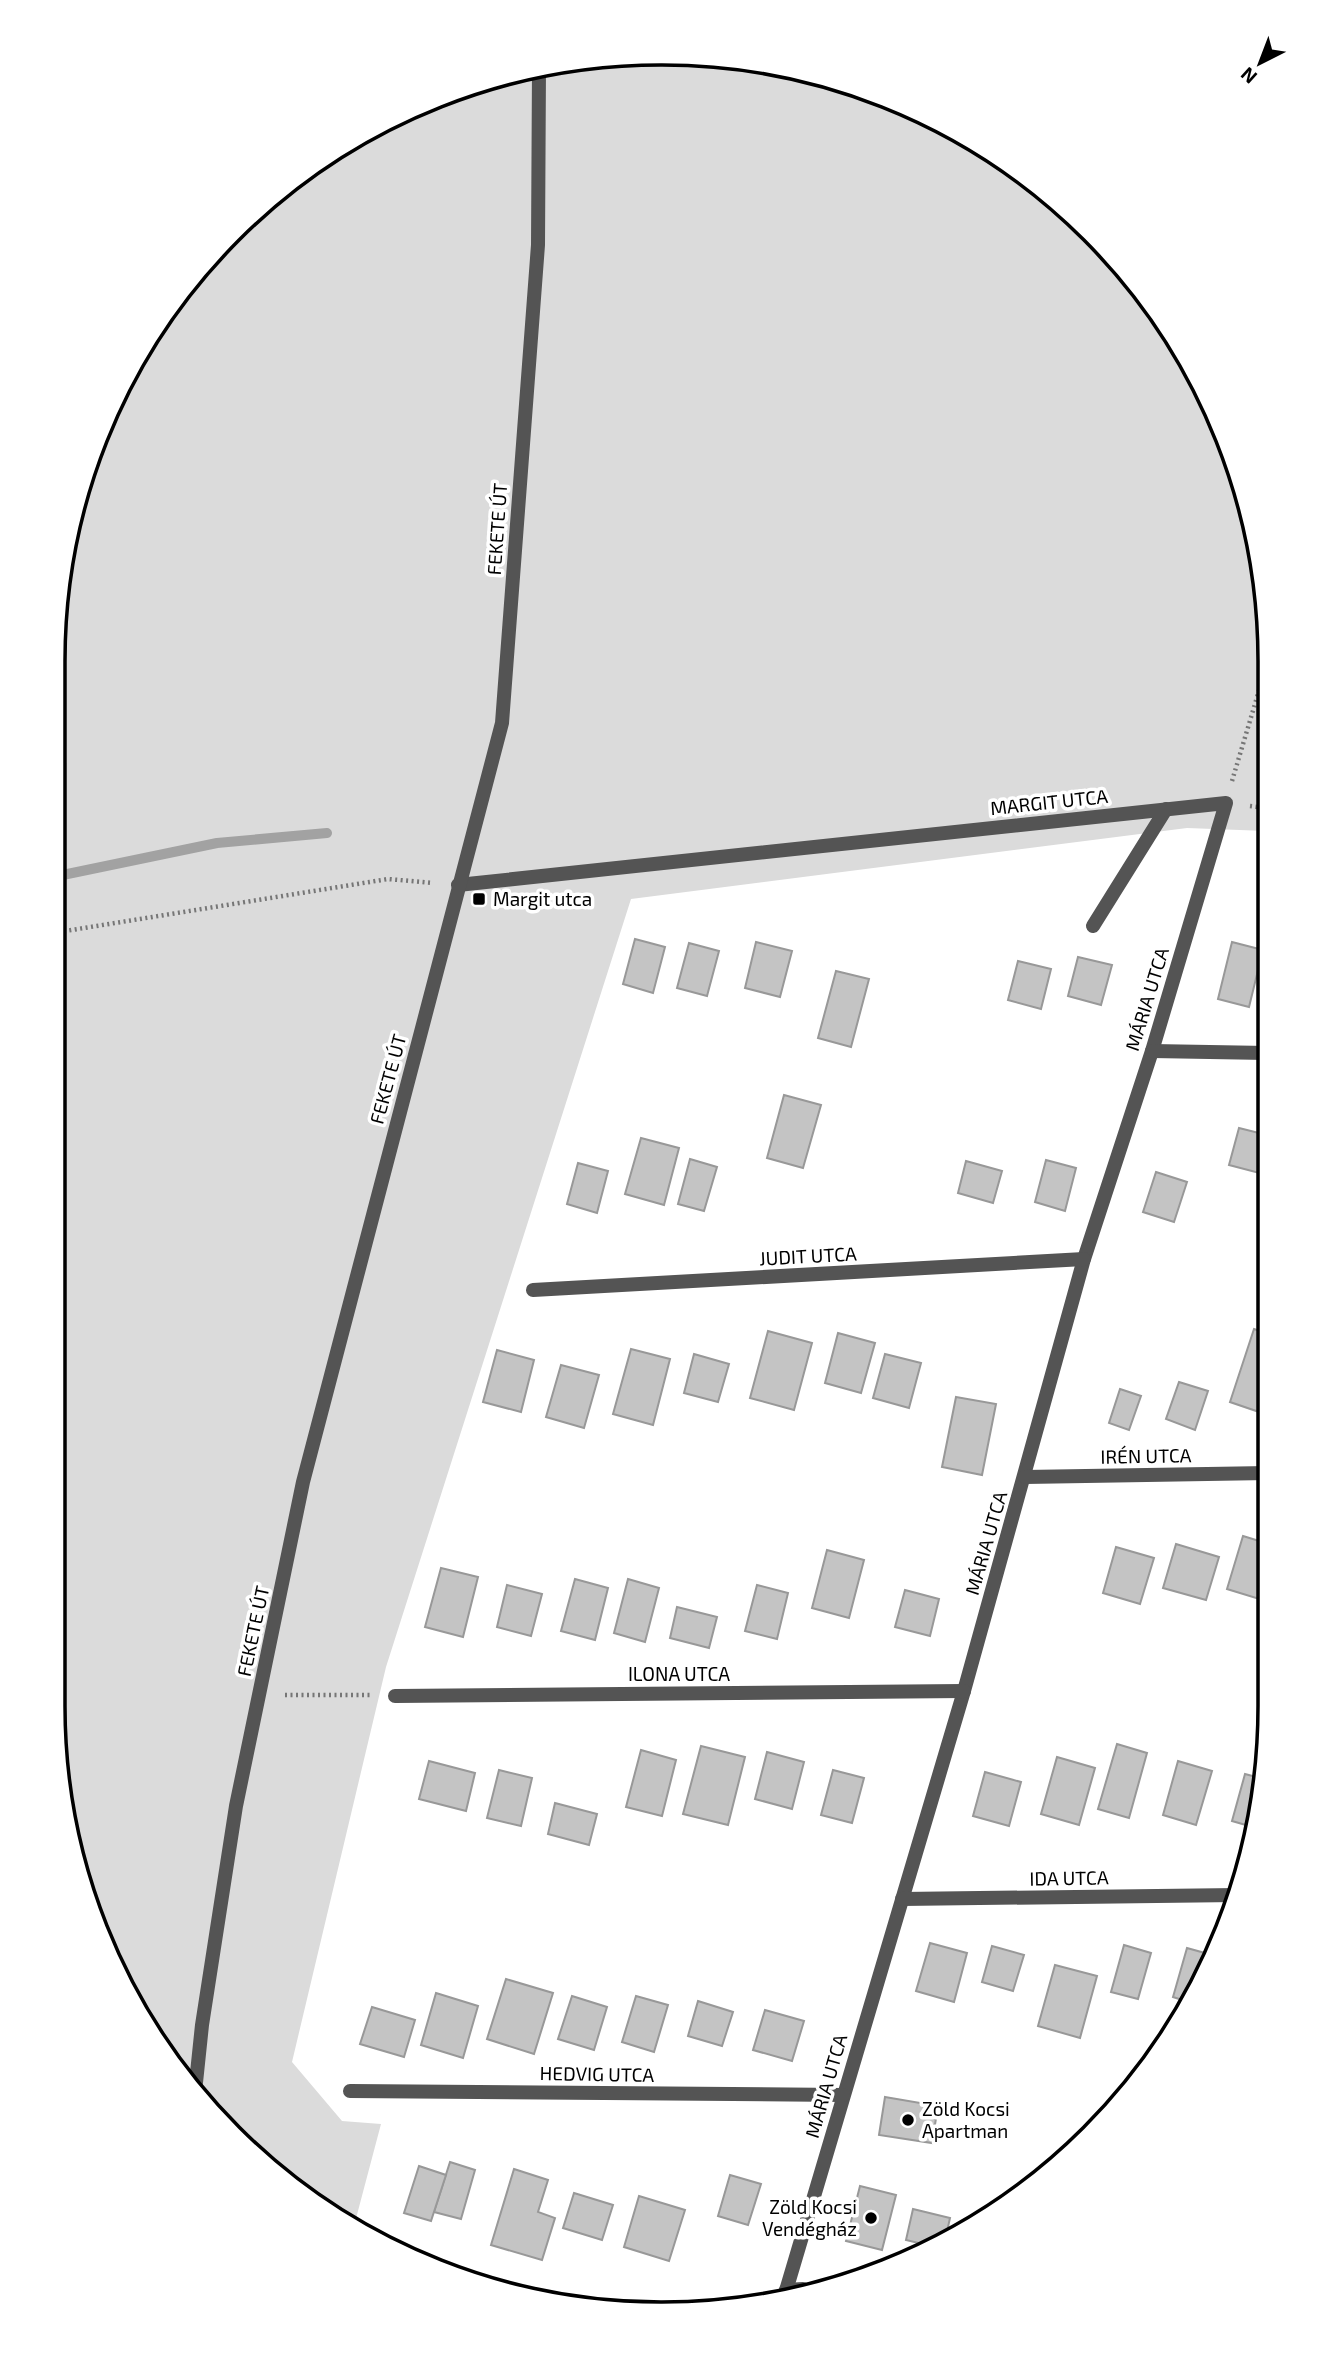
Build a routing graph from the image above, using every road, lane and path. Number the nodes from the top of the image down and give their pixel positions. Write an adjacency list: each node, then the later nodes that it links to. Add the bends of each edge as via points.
1 (539, 77): 5 (street, FEKETE ÚT, via 538,245 502,723)
2 (1258, 694): 3 (path)
3 (1226, 803): 4 (street, MARGIT UTCA); 8 (street, MÁRIA UTCA)
4 (1166, 809): 5 (street, MARGIT UTCA); 6 (street)
5 (458, 885): 7 (path, via 388,879); 15 (street, FEKETE ÚT, via 303,1482)
6 (1093, 926)
7 (65, 931)
8 (1152, 1051): 9 (street); 10 (street, MÁRIA UTCA)
9 (1258, 1053)
10 (1084, 1259): 11 (street, JUDIT UTCA); 13 (street, MÁRIA UTCA)
11 (533, 1290)
12 (1258, 1474): 13 (street, IRÉN UTCA)
13 (1025, 1477): 14 (street, MÁRIA UTCA)
14 (964, 1691): 16 (street, ILONA UTCA); 18 (street, MÁRIA UTCA)
15 (259, 1695): 16 (path); 19 (street, FEKETE ÚT, via 236,1806)
16 (396, 1696)
17 (1228, 1895): 18 (street, IDA UTCA)
18 (902, 1899): 21 (street, MÁRIA UTCA)
19 (196, 2079)
20 (350, 2091): 21 (street, HEDVIG UTCA)
21 (843, 2095): 22 (street, MÁRIA UTCA)
22 (786, 2289)

